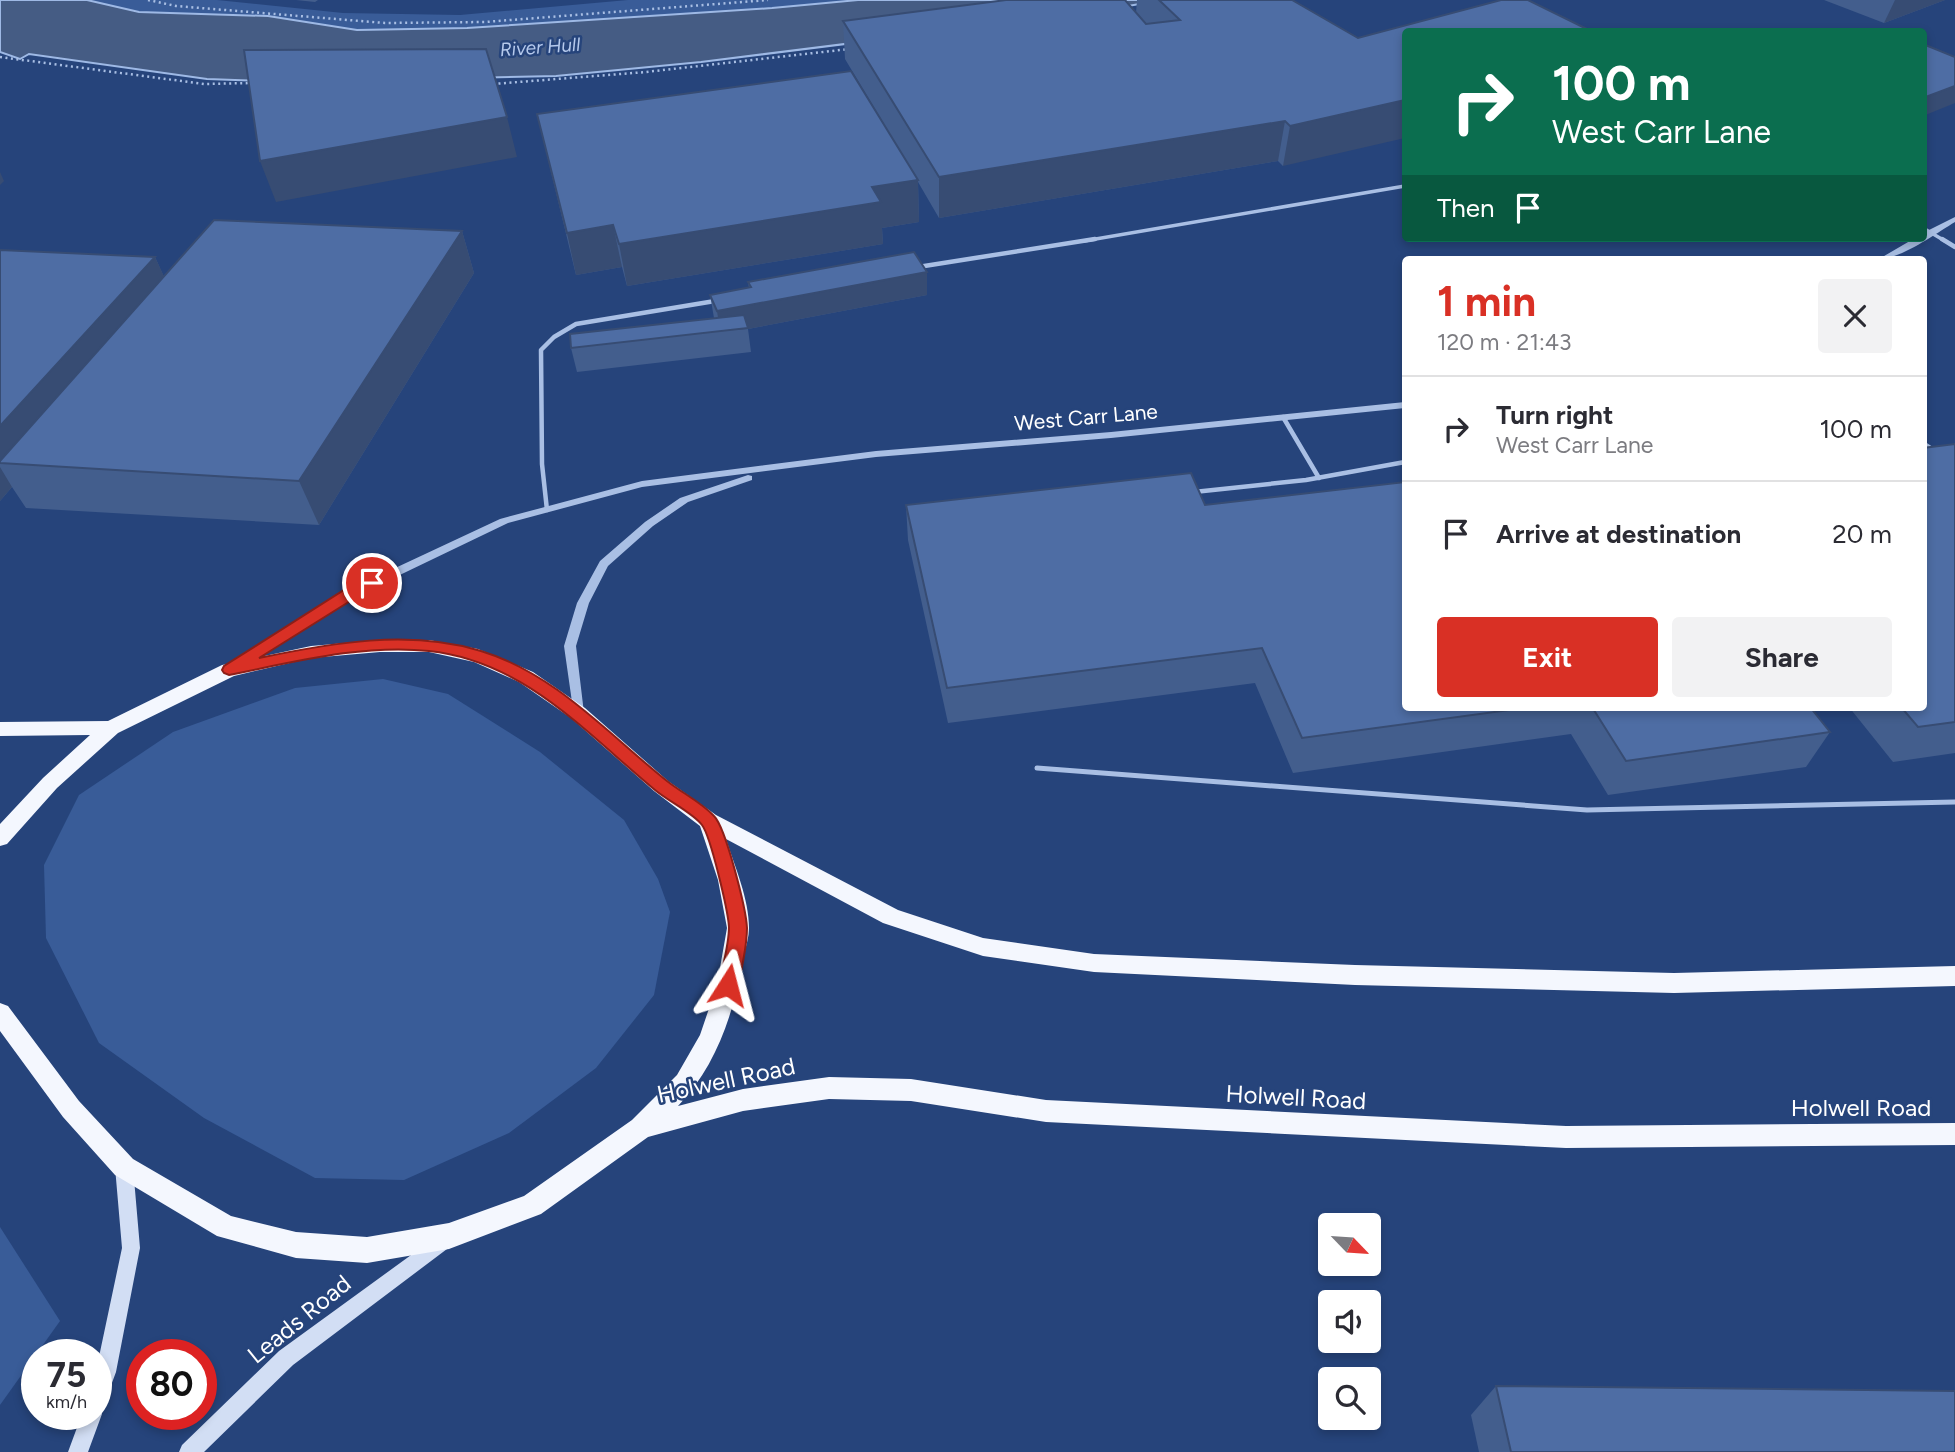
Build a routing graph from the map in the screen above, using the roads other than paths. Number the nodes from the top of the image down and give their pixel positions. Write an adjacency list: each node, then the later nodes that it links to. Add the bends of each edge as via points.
1 (1402, 187): 8 (lane)
2 (1955, 219): 3 (street)
3 (1927, 233)
4 (1927, 235): 6 (lane)
5 (1912, 242): 7 (street)
6 (1955, 247)
7 (1888, 256)
8 (917, 267)
9 (726, 299): 18 (lane, via 576,324 541,350)
10 (1402, 405): 11 (street, West Carr Lane)
11 (1283, 417): 15 (street, West Carr Lane, via 876,454); 16 (lane)
12 (1927, 446): 13 (lane)
13 (1940, 456)
14 (1402, 463): 16 (lane)
15 (771, 470): 18 (street, West Carr Lane, via 642,484); 20 (street, West Carr Lane, via 684,500 604,564 583,603 570,646)
16 (1319, 478): 17 (lane)
17 (1188, 492)
18 (547, 510): 19 (street, West Carr Lane, via 504,521 350,594)
19 (229, 670): 20 (highway, via 312,652 429,646 478,656 526,677); 22 (highway)
20 (578, 713): 25 (highway)
21 (0, 729): 22 (highway)
22 (111, 729): 26 (highway, via 50,783)
23 (1037, 768): 24 (lane, via 1587,810)
24 (1955, 802)
25 (709, 821): 27 (highway, via 891,917 983,947 1094,963 1674,983); 29 (highway, via 729,880 738,928 728,985 710,1038 685,1083)
26 (0, 838)
27 (1955, 976)
28 (0, 1013): 31 (highway, via 71,1109)
29 (641, 1128): 30 (highway, Holwell Road, via 743,1100 829,1088 911,1090 1046,1111 1552,1136); 32 (highway, via 532,1205)
30 (1955, 1134)
31 (124, 1167): 32 (highway, via 226,1227 296,1245 367,1250); 33 (main road, via 131,1248)
32 (449, 1236): 36 (main road, Leads Road, via 286,1358)
33 (112, 1342)
34 (86, 1430): 35 (main road)
35 (78, 1452)
36 (189, 1452)

